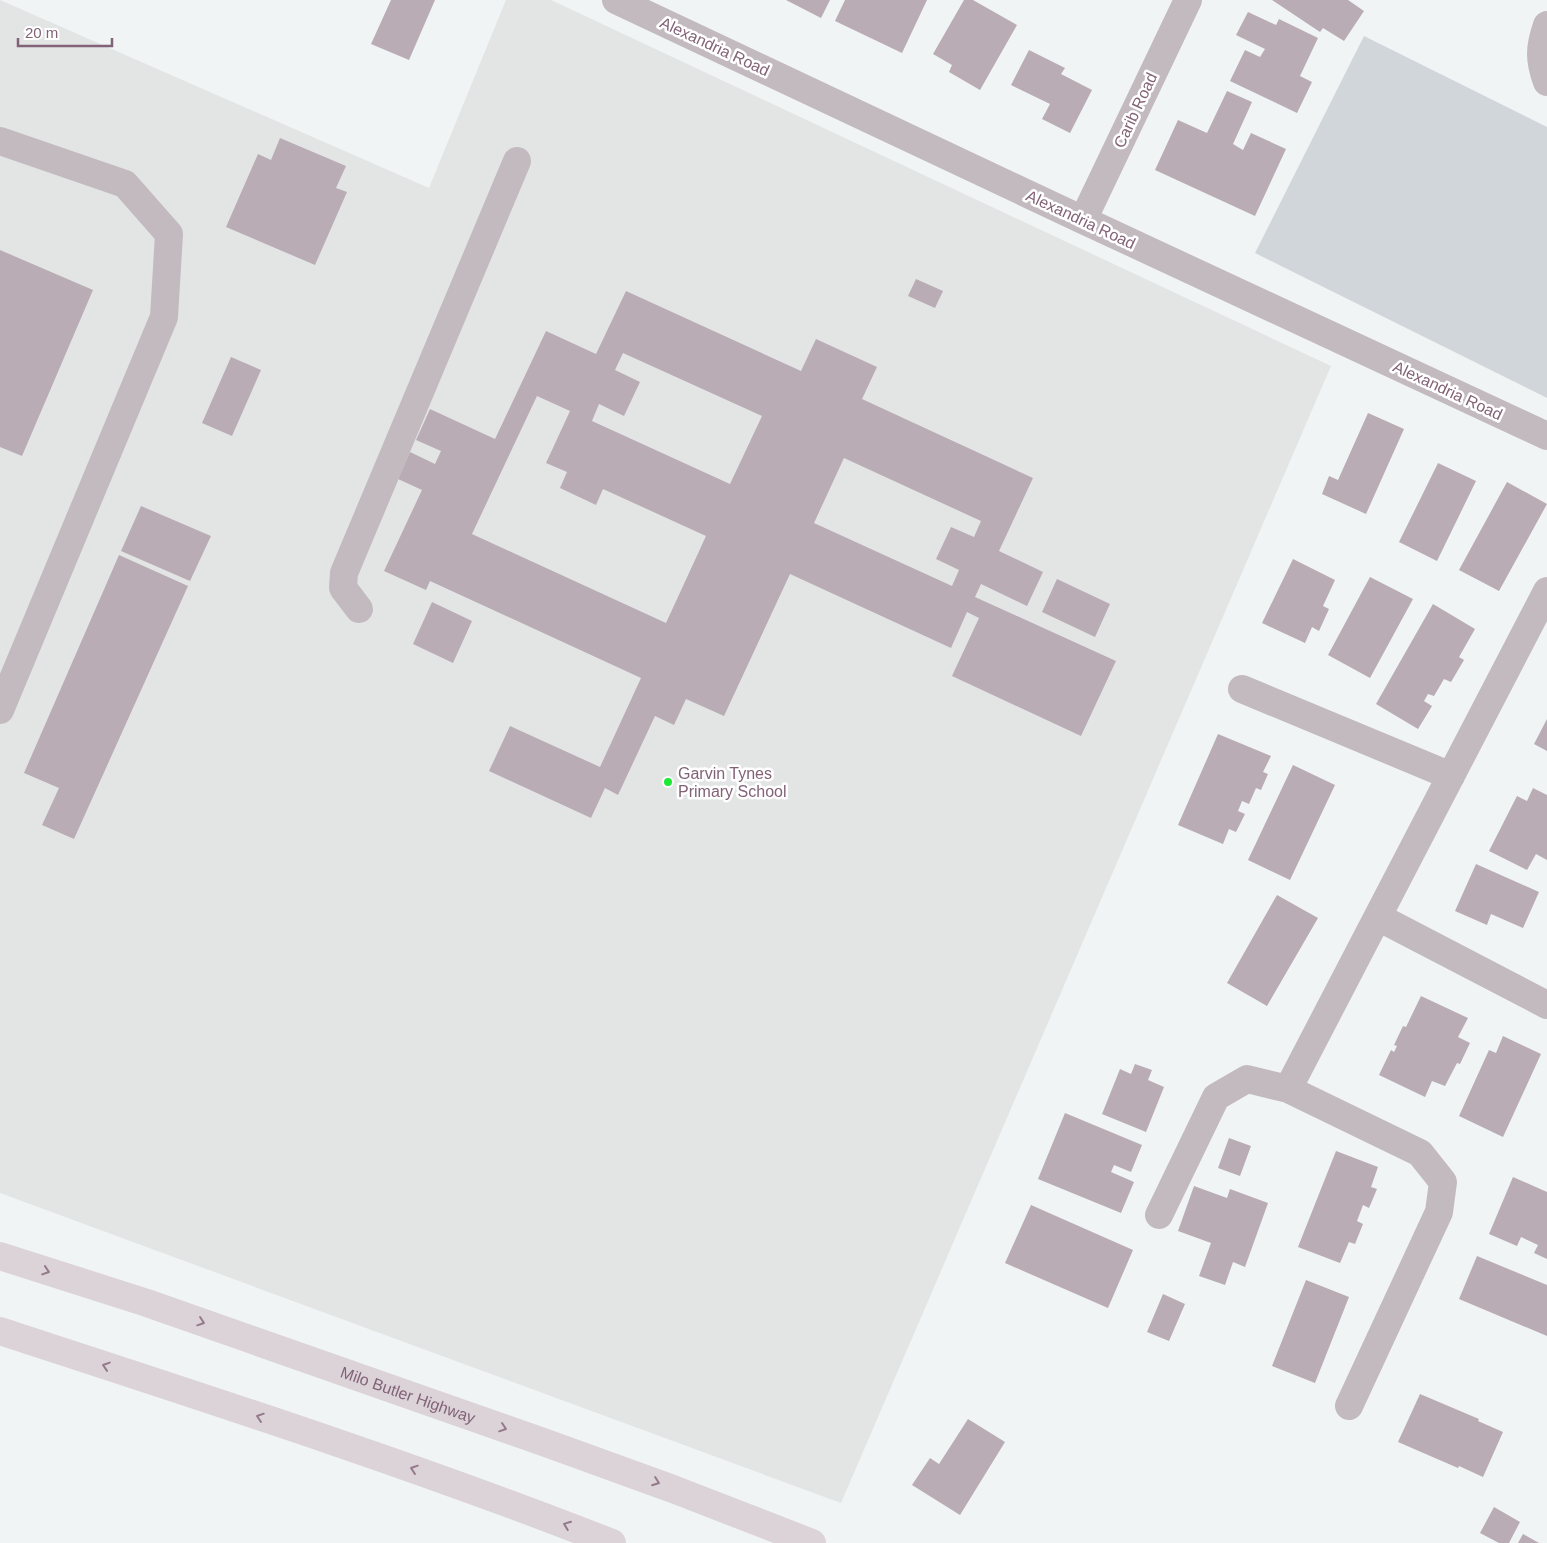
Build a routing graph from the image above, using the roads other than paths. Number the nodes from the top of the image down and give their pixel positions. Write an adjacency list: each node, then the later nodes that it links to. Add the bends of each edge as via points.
1 (616, 0): 7 (street, Alexandria Road)
2 (1188, 0): 7 (street, Carib Road)
3 (1547, 25): 4 (street, via 1541,41 1541,65)
4 (1547, 82)
5 (0, 141): 12 (street, via 125,184 169,234 164,317)
6 (517, 161): 10 (street, via 344,573 343,588)
7 (1083, 220): 8 (street, Alexandria Road)
8 (1547, 436)
9 (1547, 591): 13 (street)
10 (360, 609)
11 (1242, 689): 13 (street)
12 (0, 710)
13 (1451, 776): 14 (street)
14 (1378, 917): 15 (street); 16 (street)
15 (1547, 1005)
16 (1288, 1089): 17 (street, via 1247,1079 1216,1097); 20 (street, via 1420,1152 1443,1182 1439,1212)
17 (1159, 1216)
18 (0, 1256): 22 (main road, Milo Butler Highway, one-way to 22, via 148,1303 546,1443)
19 (0, 1331): 21 (main road, one-way to 19, via 414,1469)
20 (1349, 1406)
21 (612, 1543)
22 (812, 1543)

